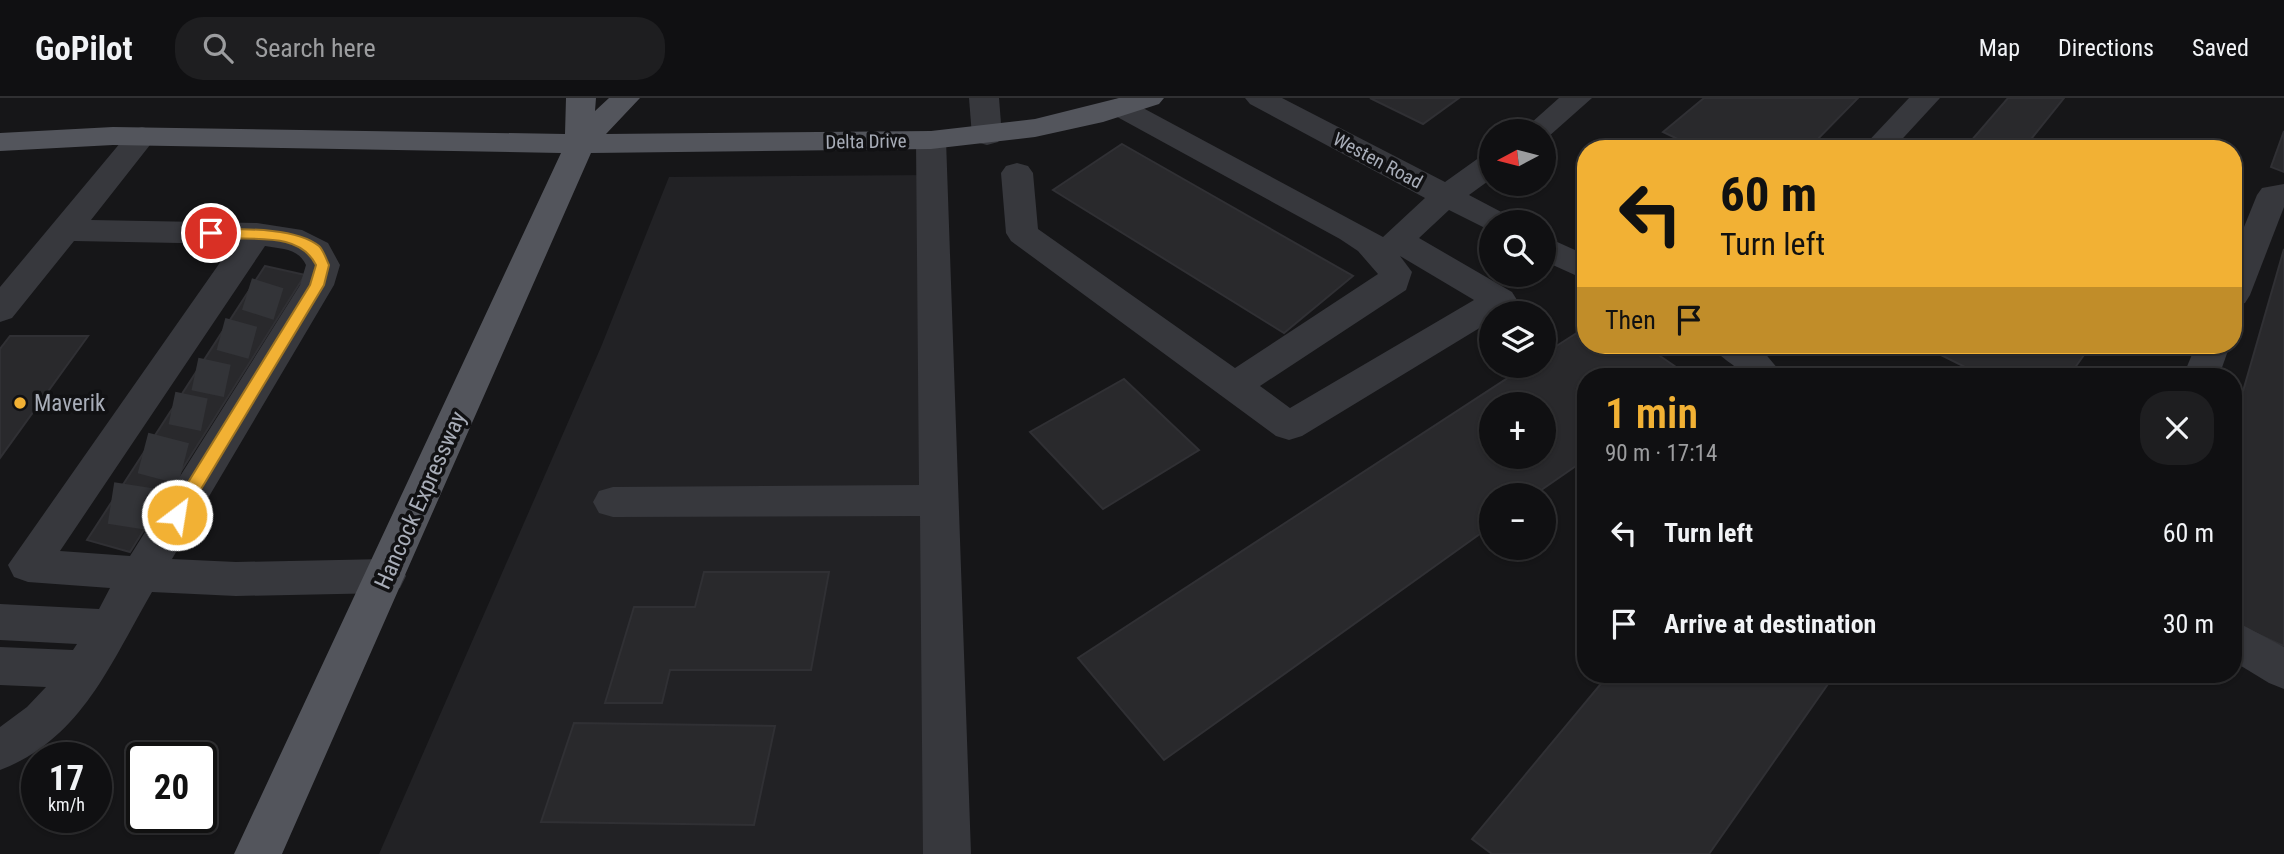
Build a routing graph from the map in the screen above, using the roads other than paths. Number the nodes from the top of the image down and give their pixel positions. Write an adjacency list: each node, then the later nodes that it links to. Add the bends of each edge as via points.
1 (581, 98): 14 (main road, Hancock Expressway)
2 (625, 98): 14 (main road, Hancock Expressway)
3 (984, 98): 10 (street)
4 (1260, 98): 18 (street, Westen Road)
5 (1577, 98): 8 (street)
6 (1926, 98): 11 (street)
7 (1134, 102): 10 (main road, Delta Drive, via 1093,116); 28 (street, via 1370,243 1395,272 1394,282)
8 (1551, 119)
9 (142, 136): 13 (main road, Delta Drive); 14 (main road, Delta Drive); 20 (street)
10 (987, 136): 12 (main road, Delta Drive)
11 (1885, 140)
12 (931, 141): 14 (main road, Delta Drive); 29 (street)
13 (0, 142)
14 (580, 144): 33 (main road, Hancock Expressway)
15 (1017, 173): 28 (street, via 1022,233)
16 (1479, 173): 18 (street)
17 (2284, 194): 24 (street, via 2273,195)
18 (1446, 196): 19 (street, Westen Road); 28 (street, via 1396,240 1500,300 1289,426)
19 (1479, 213)
20 (65, 230): 21 (street); 25 (street)
21 (257, 234): 31 (street, via 234,291 93,500); 32 (street, via 302,242 316,251 323,265 317,285 293,308 195,466 167,512)
22 (1556, 253): 23 (street)
23 (1577, 264)
24 (2242, 272)
25 (0, 310)
26 (1746, 354): 27 (street)
27 (1759, 368)
28 (1234, 386)
29 (938, 500): 30 (street); 42 (street)
30 (613, 502)
31 (14, 564): 32 (street)
32 (141, 574): 33 (street, via 236,579); 35 (street)
33 (386, 576): 41 (main road, Hancock Expressway)
34 (0, 622): 35 (street)
35 (108, 628): 38 (street)
36 (2242, 644): 39 (street)
37 (0, 666): 38 (street)
38 (83, 669): 40 (street, via 56,711)
39 (2284, 670)
40 (0, 749)
41 (258, 854)
42 (947, 854)

